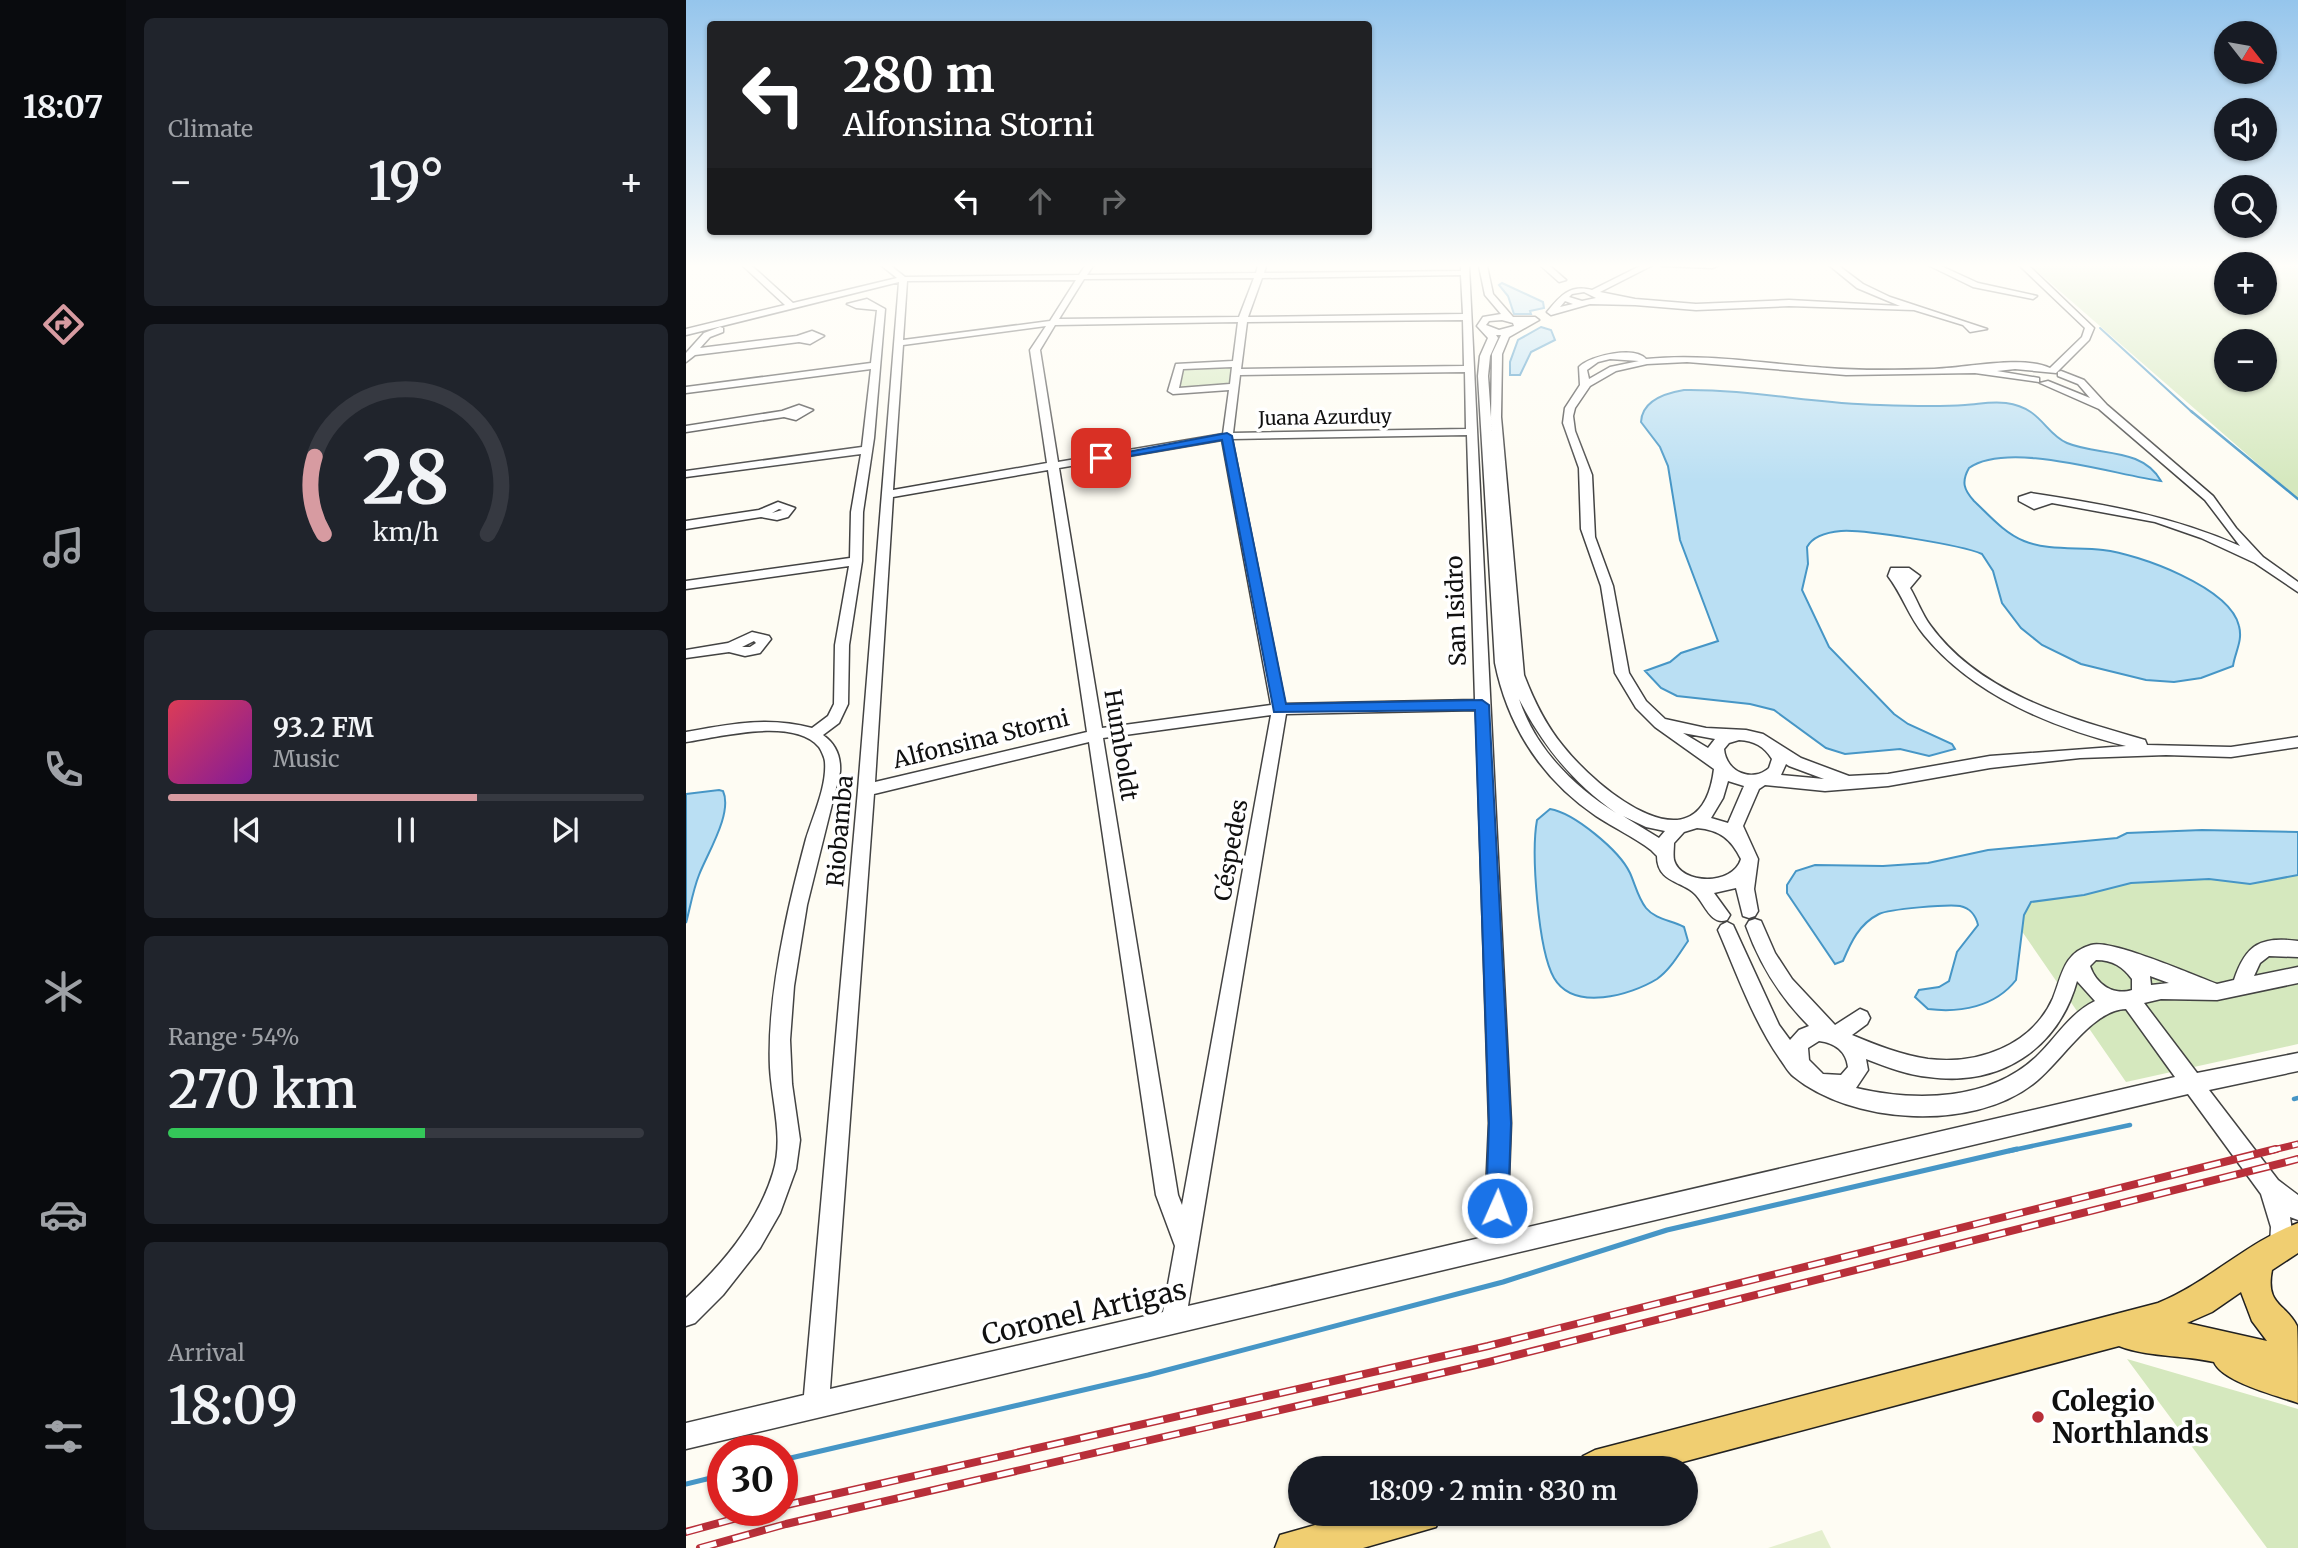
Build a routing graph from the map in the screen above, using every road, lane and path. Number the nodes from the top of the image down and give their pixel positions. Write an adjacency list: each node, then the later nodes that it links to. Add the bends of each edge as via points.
1 (712, 338): 13 (street)
2 (879, 338): 17 (street)
3 (900, 338): 12 (street, Riobamba)
4 (936, 338): 12 (street)
5 (1042, 338): 31 (street, Humboldt, via 1035,350)
6 (1239, 338): 21 (street, Céspedes)
7 (1468, 338): 18 (street, San Isidro)
8 (1493, 338): 28 (street, via 1483,376)
9 (1504, 338): 28 (street, via 1495,365)
10 (2083, 338): 20 (street)
11 (799, 339): 13 (street)
12 (900, 343): 33 (street, Riobamba)
13 (699, 352): 14 (street); 16 (street)
14 (686, 359)
15 (1659, 360): 19 (street, via 1708,358 1866,373); 23 (street, via 1625,367); 23 (street, via 1595,359 1582,369)
16 (686, 365)
17 (877, 365): 24 (street); 30 (street)
18 (1469, 369): 21 (street); 28 (street, San Isidro)
19 (1975, 370): 20 (street, via 2015,366); 22 (street)
20 (2054, 371): 22 (street, via 2064,382); 22 (street, via 2031,371 2030,375); 25 (street, via 2081,382)
21 (1234, 374): 21 (street, via 1179,366 1173,391); 29 (street, Céspedes)
22 (2041, 381): 25 (street)
23 (1586, 385): 49 (street, via 1569,408 1569,426 1589,491 1587,526 1611,599 1616,662 1630,692)
24 (686, 390)
25 (2103, 407): 37 (street, via 2208,498)
26 (784, 414): 27 (street)
27 (686, 429)
28 (1486, 429): 29 (street, Juana Azurduy); 46 (street); 47 (street, San Isidro)
29 (1227, 436): 31 (street, Juana Azurduy); 48 (street, Céspedes)
30 (867, 450): 32 (street); 40 (street)
31 (1054, 466): 33 (street, Juana Azurduy); 52 (street, Humboldt)
32 (686, 474)
33 (888, 494): 62 (street, Riobamba)
34 (2047, 501): 38 (street, via 2134,512)
35 (762, 513): 36 (street)
36 (686, 525)
37 (2232, 531): 38 (street); 39 (street)
38 (2205, 535): 39 (street)
39 (2259, 560): 43 (street)
40 (856, 561): 41 (street); 51 (street, via 842,645 840,711)
41 (686, 585)
42 (1905, 585): 50 (street, via 1916,616 1957,662 2018,702)
43 (2298, 588)
44 (731, 647): 45 (street)
45 (686, 654)
46 (1511, 675): 64 (street, via 1540,727 1585,780 1645,819); 66 (street, via 1518,721 1544,759 1581,796)
47 (1482, 705): 48 (street, Alfonsina Storni); 87 (street, San Isidro, via 1500,1123)
48 (1279, 709): 52 (street, Alfonsina Storni); 85 (street, Céspedes)
49 (1660, 723): 53 (street); 59 (street)
50 (2066, 723): 57 (street); 58 (street)
51 (816, 733): 54 (street, via 767,726); 88 (street, via 830,750 832,772 801,892 786,980 780,1066 790,1133 786,1168 770,1210 752,1237)
52 (1096, 734): 62 (street, Alfonsina Storni); 85 (street, Humboldt, via 1167,1195)
53 (1739, 735): 56 (street); 59 (street, via 1718,745)
54 (686, 737)
55 (2296, 743): 57 (street, via 2231,752)
56 (1773, 747): 60 (street, via 1779,767); 61 (street, via 1795,762)
57 (2166, 750): 58 (street)
58 (2080, 753): 61 (street)
59 (1719, 764): 60 (street, via 1742,779); 63 (street, via 1720,783 1705,816)
60 (1763, 779): 61 (street, via 1825,785); 65 (street, via 1748,793 1735,826)
61 (1848, 782)
62 (866, 790): 95 (street, Riobamba)
63 (1697, 822): 64 (street); 65 (street, via 1721,826)
64 (1678, 828): 66 (street, via 1666,841)
65 (1740, 839): 67 (street, via 1747,851)
66 (1664, 852): 68 (street, via 1672,870)
67 (1747, 869): 68 (street, via 1728,885); 70 (street, via 1745,890)
68 (1698, 886): 73 (street, via 1724,923)
69 (2298, 949): 75 (street, via 2268,946 2260,950 2252,957)
70 (1763, 951): 73 (street); 79 (street, via 1785,988)
71 (2088, 954): 72 (street); 77 (street, via 2081,966 2085,979 2098,992); 79 (street, via 2075,962 2048,1026 2024,1048 1982,1066 1937,1069 1894,1059)
72 (2115, 955): 76 (street); 77 (street, via 2139,973 2144,987)
73 (1738, 956): 81 (street, via 1788,1057)
74 (2298, 975): 75 (street)
75 (2241, 987): 76 (street)
76 (2217, 992): 77 (street, via 2161,991)
77 (2130, 999): 81 (street, via 2093,1010 2023,1080 1982,1096 1926,1106 1888,1106 1855,1099); 82 (street)
78 (1860, 1018): 79 (street)
79 (1837, 1037): 81 (street, via 1809,1034 1799,1043 1797,1057); 81 (street, via 1856,1055 1856,1074 1846,1084)
80 (2298, 1062): 82 (street, Coronel Artigas)
81 (1817, 1081)
82 (2193, 1084): 83 (street); 87 (street, Coronel Artigas)
83 (2270, 1188): 84 (street); 86 (street, via 2282,1227)
84 (2298, 1209)
85 (1185, 1243): 89 (street, Céspedes)
86 (2280, 1247): 90 (main road, via 2201,1301); 92 (main road, via 2254,1273 2255,1291 2278,1332)
87 (1495, 1248): 89 (street, Coronel Artigas)
88 (686, 1314)
89 (1173, 1322): 95 (street, Coronel Artigas)
90 (2111, 1334): 91 (main road, via 2160,1335); 97 (main road)
91 (2204, 1345): 93 (main road); 94 (main road, via 2254,1371)
92 (2298, 1349)
93 (2298, 1364)
94 (2298, 1386)
95 (816, 1405): 96 (street, Coronel Artigas)
96 (686, 1436)
97 (1641, 1456)
98 (1377, 1526): 99 (main road)
99 (1293, 1548)

